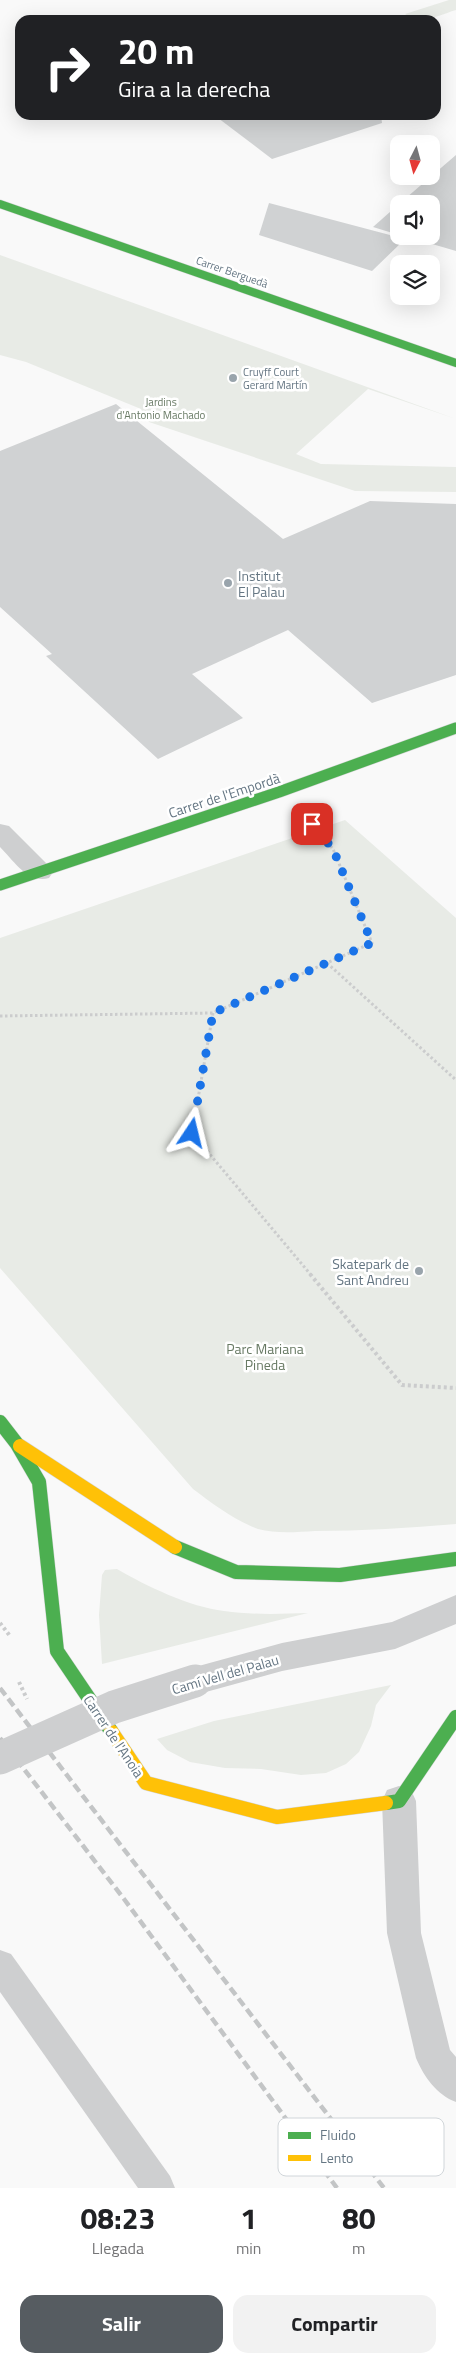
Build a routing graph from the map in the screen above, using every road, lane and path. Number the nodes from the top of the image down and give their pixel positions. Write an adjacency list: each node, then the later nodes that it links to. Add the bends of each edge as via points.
1 (0, 204): 2 (street, Carrer Berguedà)
2 (456, 363)
3 (456, 728): 6 (street, Carrer de l'Empordà, via 279,792)
4 (312, 824): 8 (path, via 333,849 372,943)
5 (0, 832): 6 (street)
6 (40, 872): 7 (street, Carrer de l'Empordà)
7 (0, 885)
8 (327, 963): 9 (path); 11 (path)
9 (213, 1013): 10 (path); 12 (path, via 192,1133 402,1385)
10 (0, 1016)
11 (456, 1080)
12 (456, 1388)
13 (0, 1422): 14 (street, Carrer de l'Anoia)
14 (17, 1444): 15 (street, Carrer de l'Anoia, via 170,1545 236,1572 340,1575); 19 (street, Carrer de l'Anoia, via 39,1482 57,1651 146,1783 278,1817)
15 (456, 1559)
16 (456, 1609): 18 (street, Camí Vell del Palau, bridge, via 396,1635 282,1658 114,1707)
17 (456, 1717): 19 (street)
18 (0, 1758)
19 (399, 1801): 21 (street, via 404,1933 434,2058)
20 (0, 1965): 22 (lane)
21 (456, 2085)
22 (158, 2188)

